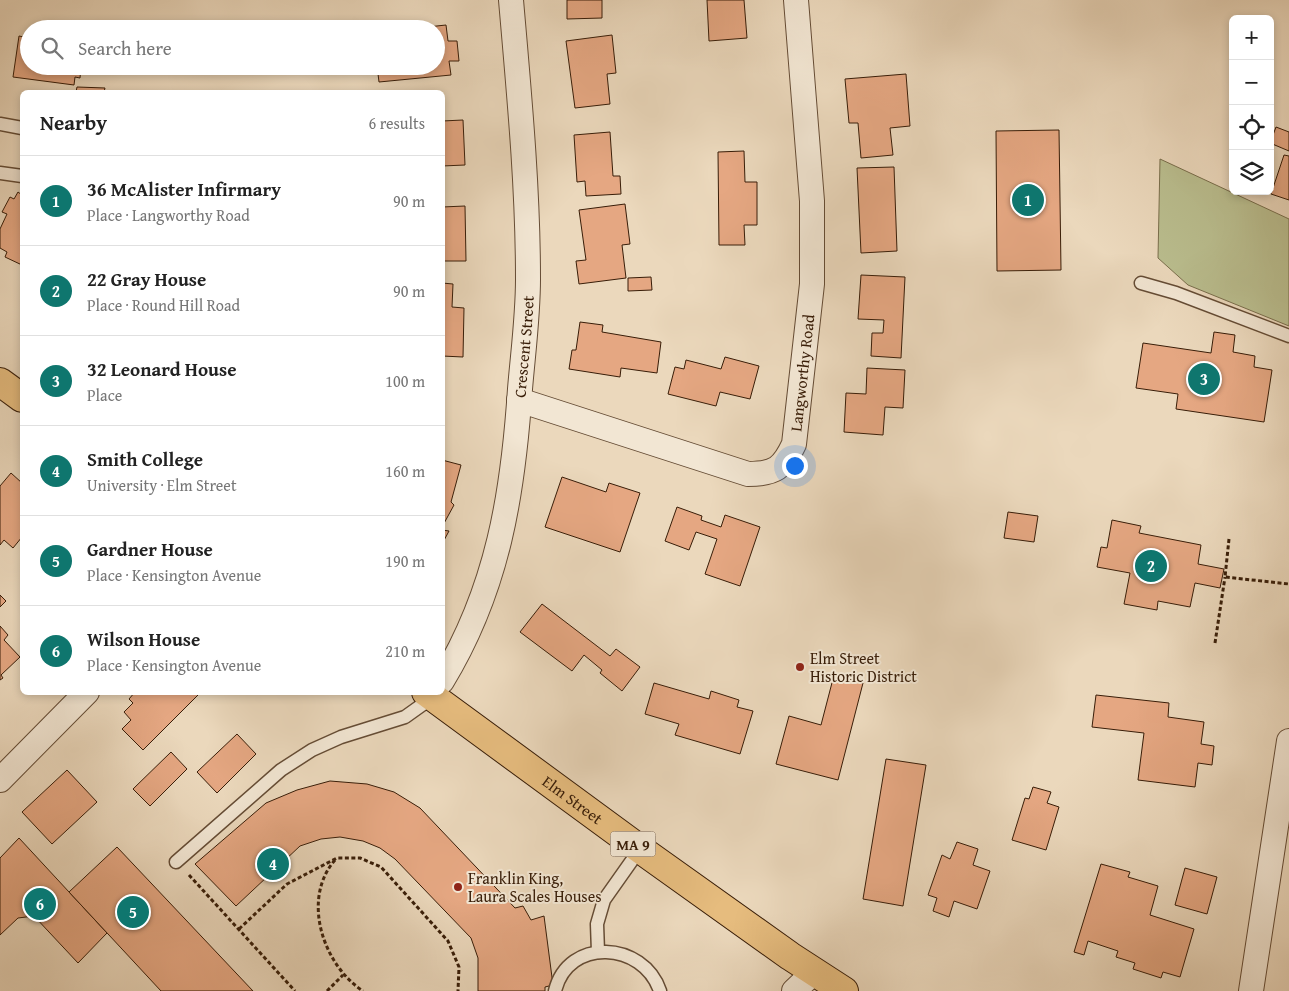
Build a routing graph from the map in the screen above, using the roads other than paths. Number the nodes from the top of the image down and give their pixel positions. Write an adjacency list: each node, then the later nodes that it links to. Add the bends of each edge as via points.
1 (512, 0): 11 (street, Crescent Street, via 524,165 528,281)
2 (796, 0): 11 (street, Langworthy Road, via 812,201 812,284 794,444 785,464 766,474 748,474)
3 (0, 124): 4 (lane)
4 (20, 128)
5 (0, 173): 6 (lane)
6 (20, 176)
7 (1141, 283): 8 (lane)
8 (1289, 336)
9 (0, 382): 10 (highway)
10 (20, 397)
11 (520, 400): 12 (street, Crescent Street, via 513,477 499,549 482,601 458,655)
12 (445, 674)
13 (84, 695): 17 (street)
14 (430, 695): 19 (lane, via 405,717 341,737 312,750 282,770)
15 (439, 695): 18 (highway, Elm Street / MA 9)
16 (1289, 741): 26 (street)
17 (0, 780)
18 (640, 849): 20 (lane, via 604,900 597,924); 21 (highway, Elm Street / MA 9)
19 (176, 862)
20 (598, 952): 22 (lane, via 579,959 565,971); 23 (lane, via 631,956 646,966)
21 (814, 972): 24 (street); 25 (highway, Elm Street / MA 9)
22 (555, 991)
23 (660, 991)
24 (794, 991)
25 (844, 991)
26 (1250, 991)

